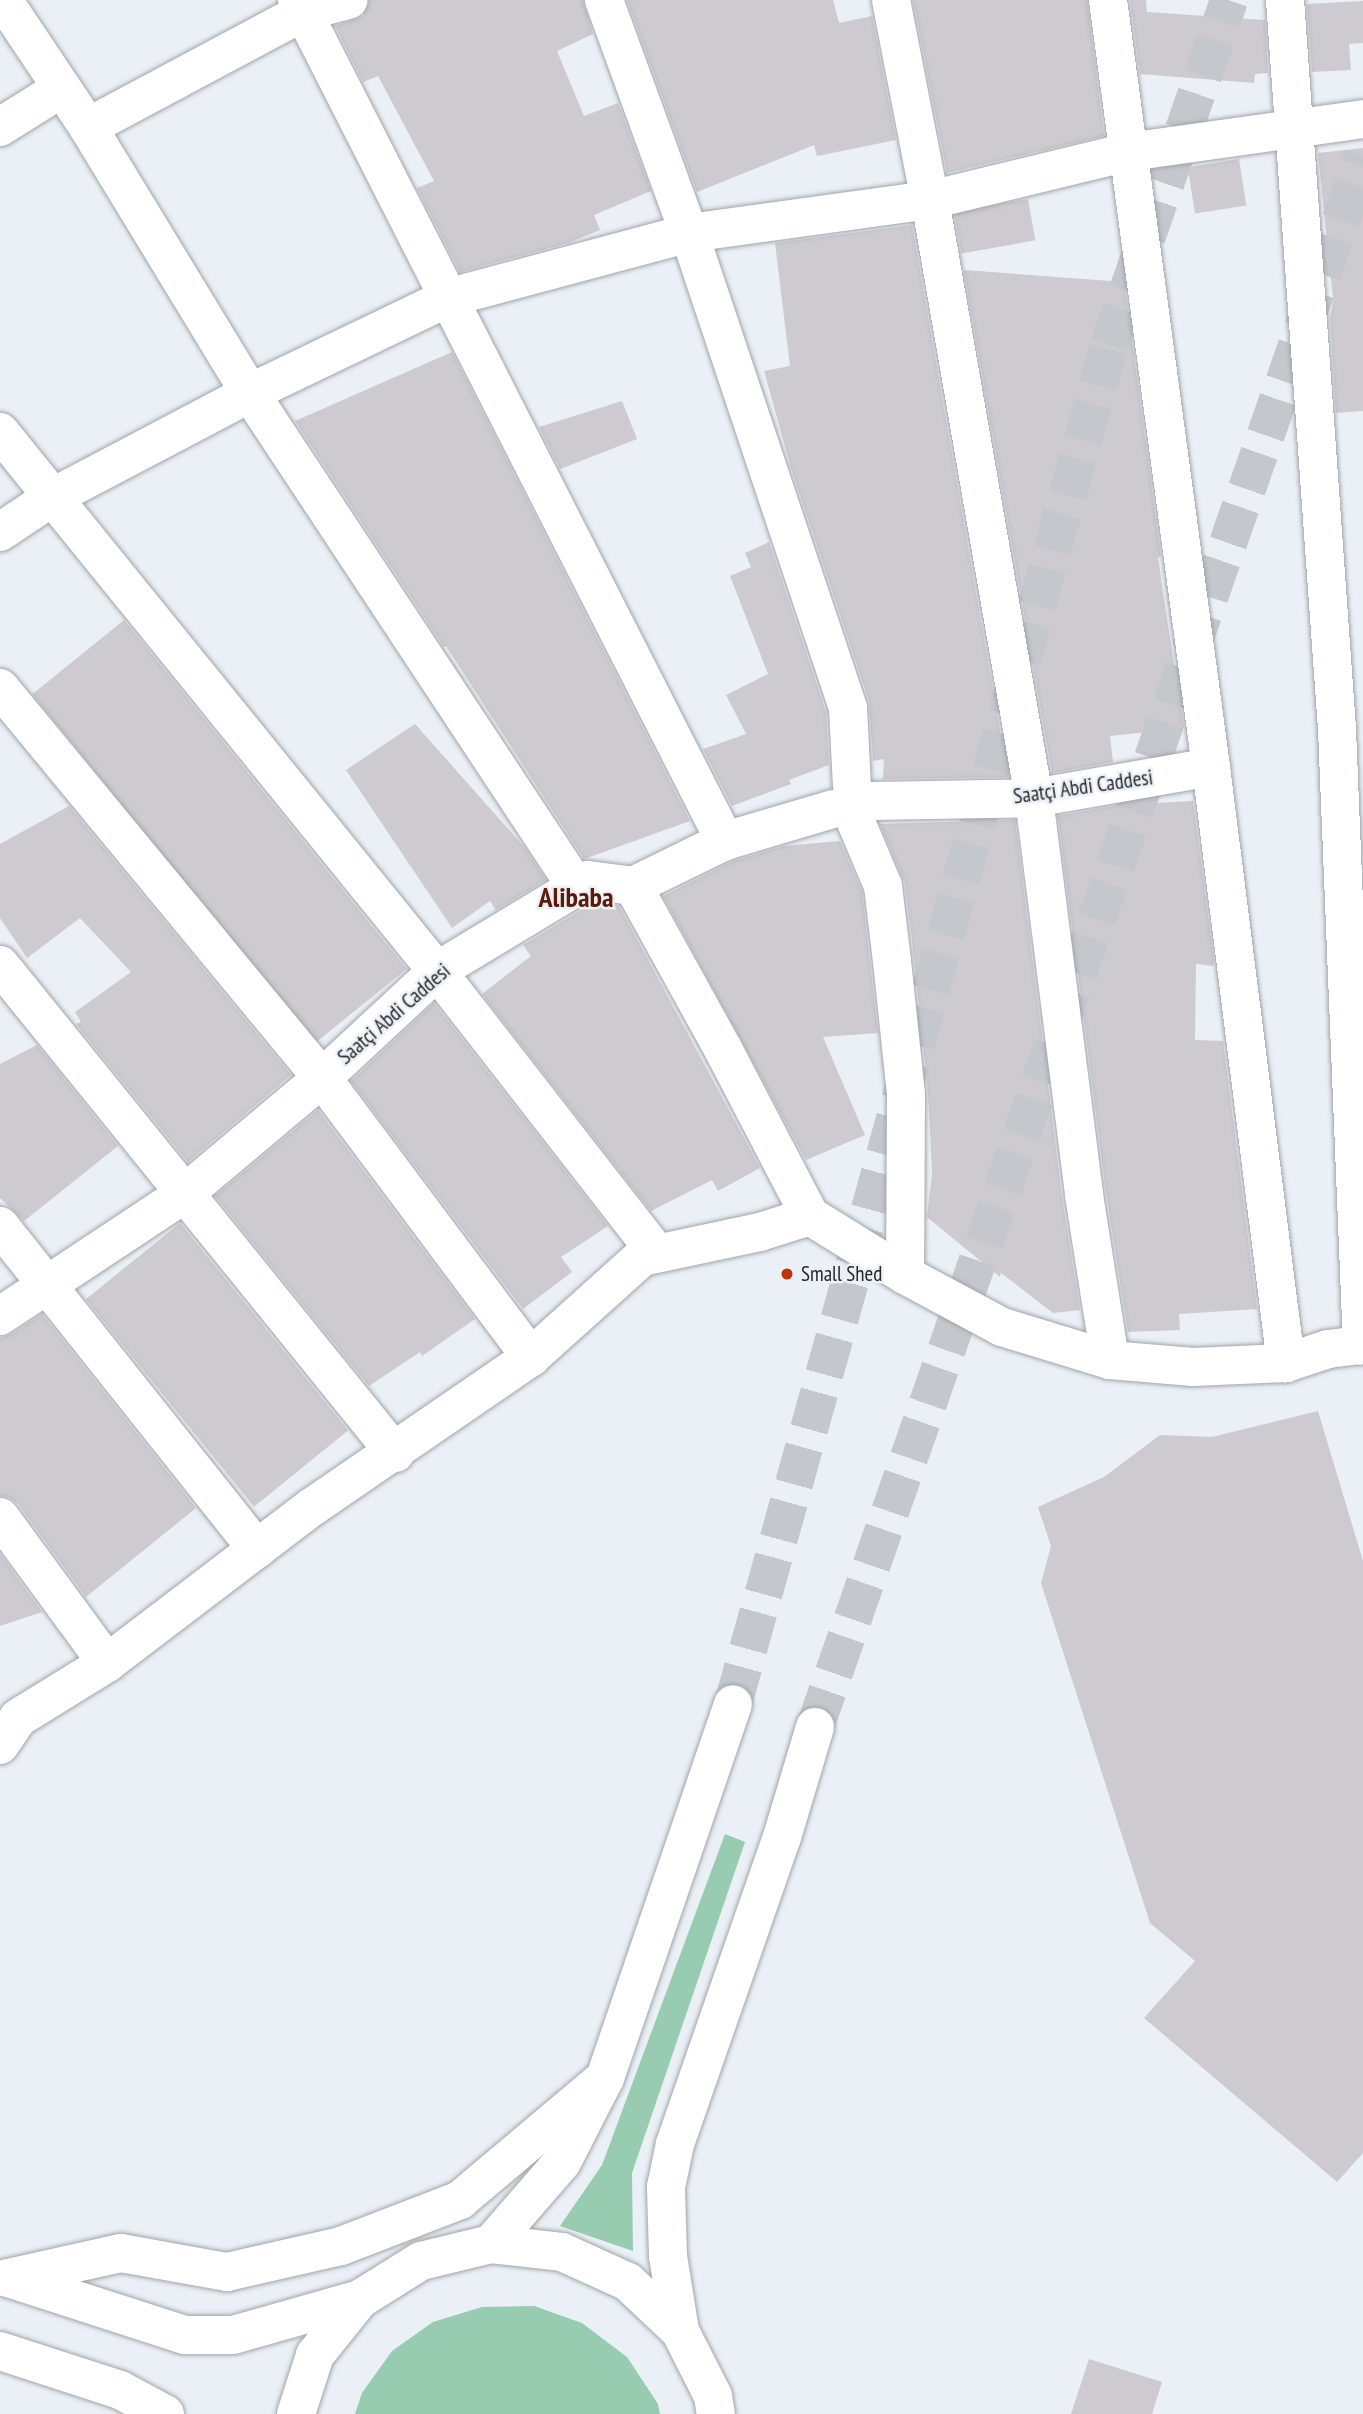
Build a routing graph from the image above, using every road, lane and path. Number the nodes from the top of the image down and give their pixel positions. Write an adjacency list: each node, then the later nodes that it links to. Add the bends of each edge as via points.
1 (4, 0): 8 (street)
2 (348, 0): 7 (street)
3 (604, 0): 15 (street)
4 (891, 0): 14 (street)
5 (1108, 0): 13 (street)
6 (1285, 0): 12 (street)
7 (300, 6): 11 (street); 16 (street)
8 (62, 88): 10 (street); 11 (street)
9 (1363, 118): 12 (street)
10 (0, 127)
11 (88, 127): 17 (street)
12 (1292, 128): 13 (street); 22 (street)
13 (1129, 152): 14 (street); 23 (street)
14 (930, 200): 15 (street); 24 (street)
15 (689, 233): 16 (street); 25 (street, via 848,708)
16 (447, 298): 17 (street); 26 (street)
17 (250, 393): 19 (street); 28 (street)
18 (0, 432): 19 (street)
19 (51, 498): 20 (street); 30 (street)
20 (0, 532)
21 (0, 688): 31 (street)
22 (1350, 728): 39 (street)
23 (1211, 767): 24 (street, Saatçi Abdi Caddesi); 42 (street)
24 (1034, 798): 25 (street, Saatçi Abdi Caddesi); 41 (street, via 1084,1195)
25 (853, 805): 26 (street, Saatçi Abdi Caddesi); 36 (street, via 883,886 892,961 906,1094)
26 (725, 841): 27 (street, Saatçi Abdi Caddesi)
27 (633, 886): 28 (street, Saatçi Abdi Caddesi, via 588,880); 33 (street)
28 (577, 888): 30 (street, Saatçi Abdi Caddesi)
29 (0, 965): 32 (street)
30 (437, 971): 31 (street, Saatçi Abdi Caddesi); 35 (street)
31 (321, 1078): 32 (street, Saatçi Abdi Caddesi); 40 (street)
32 (184, 1195): 37 (street, Saatçi Abdi Caddesi); 43 (street)
33 (810, 1216): 35 (street); 36 (street)
34 (0, 1226): 37 (street)
35 (657, 1254): 40 (street, via 642,1257)
36 (905, 1275): 41 (street, via 1002,1327)
37 (49, 1286): 38 (street, Saatçi Abdi Caddesi); 45 (street)
38 (0, 1316)
39 (1363, 1345): 42 (street, via 1328,1349)
40 (531, 1357): 43 (street)
41 (1110, 1360): 42 (street, via 1193,1367)
42 (1286, 1363)
43 (396, 1453): 45 (street)
44 (0, 1517): 46 (street)
45 (257, 1549): 46 (street)
46 (107, 1662): 48 (street)
47 (733, 1704): 50 (street)
48 (6, 1727)
49 (815, 1727): 54 (street, via 670,2165 666,2187 668,2256)
50 (605, 2078): 51 (street, via 562,2162); 52 (street, via 460,2200 341,2246 227,2272 121,2253)
51 (491, 2244): 53 (street, via 421,2261); 54 (street, via 562,2252 628,2282)
52 (4, 2276): 53 (street, via 185,2335 233,2335)
53 (360, 2299): 57 (street, via 315,2355)
54 (680, 2332): 58 (street, via 713,2396)
55 (0, 2351): 56 (street, via 120,2390)
56 (164, 2414)
57 (296, 2414)
58 (716, 2414)

